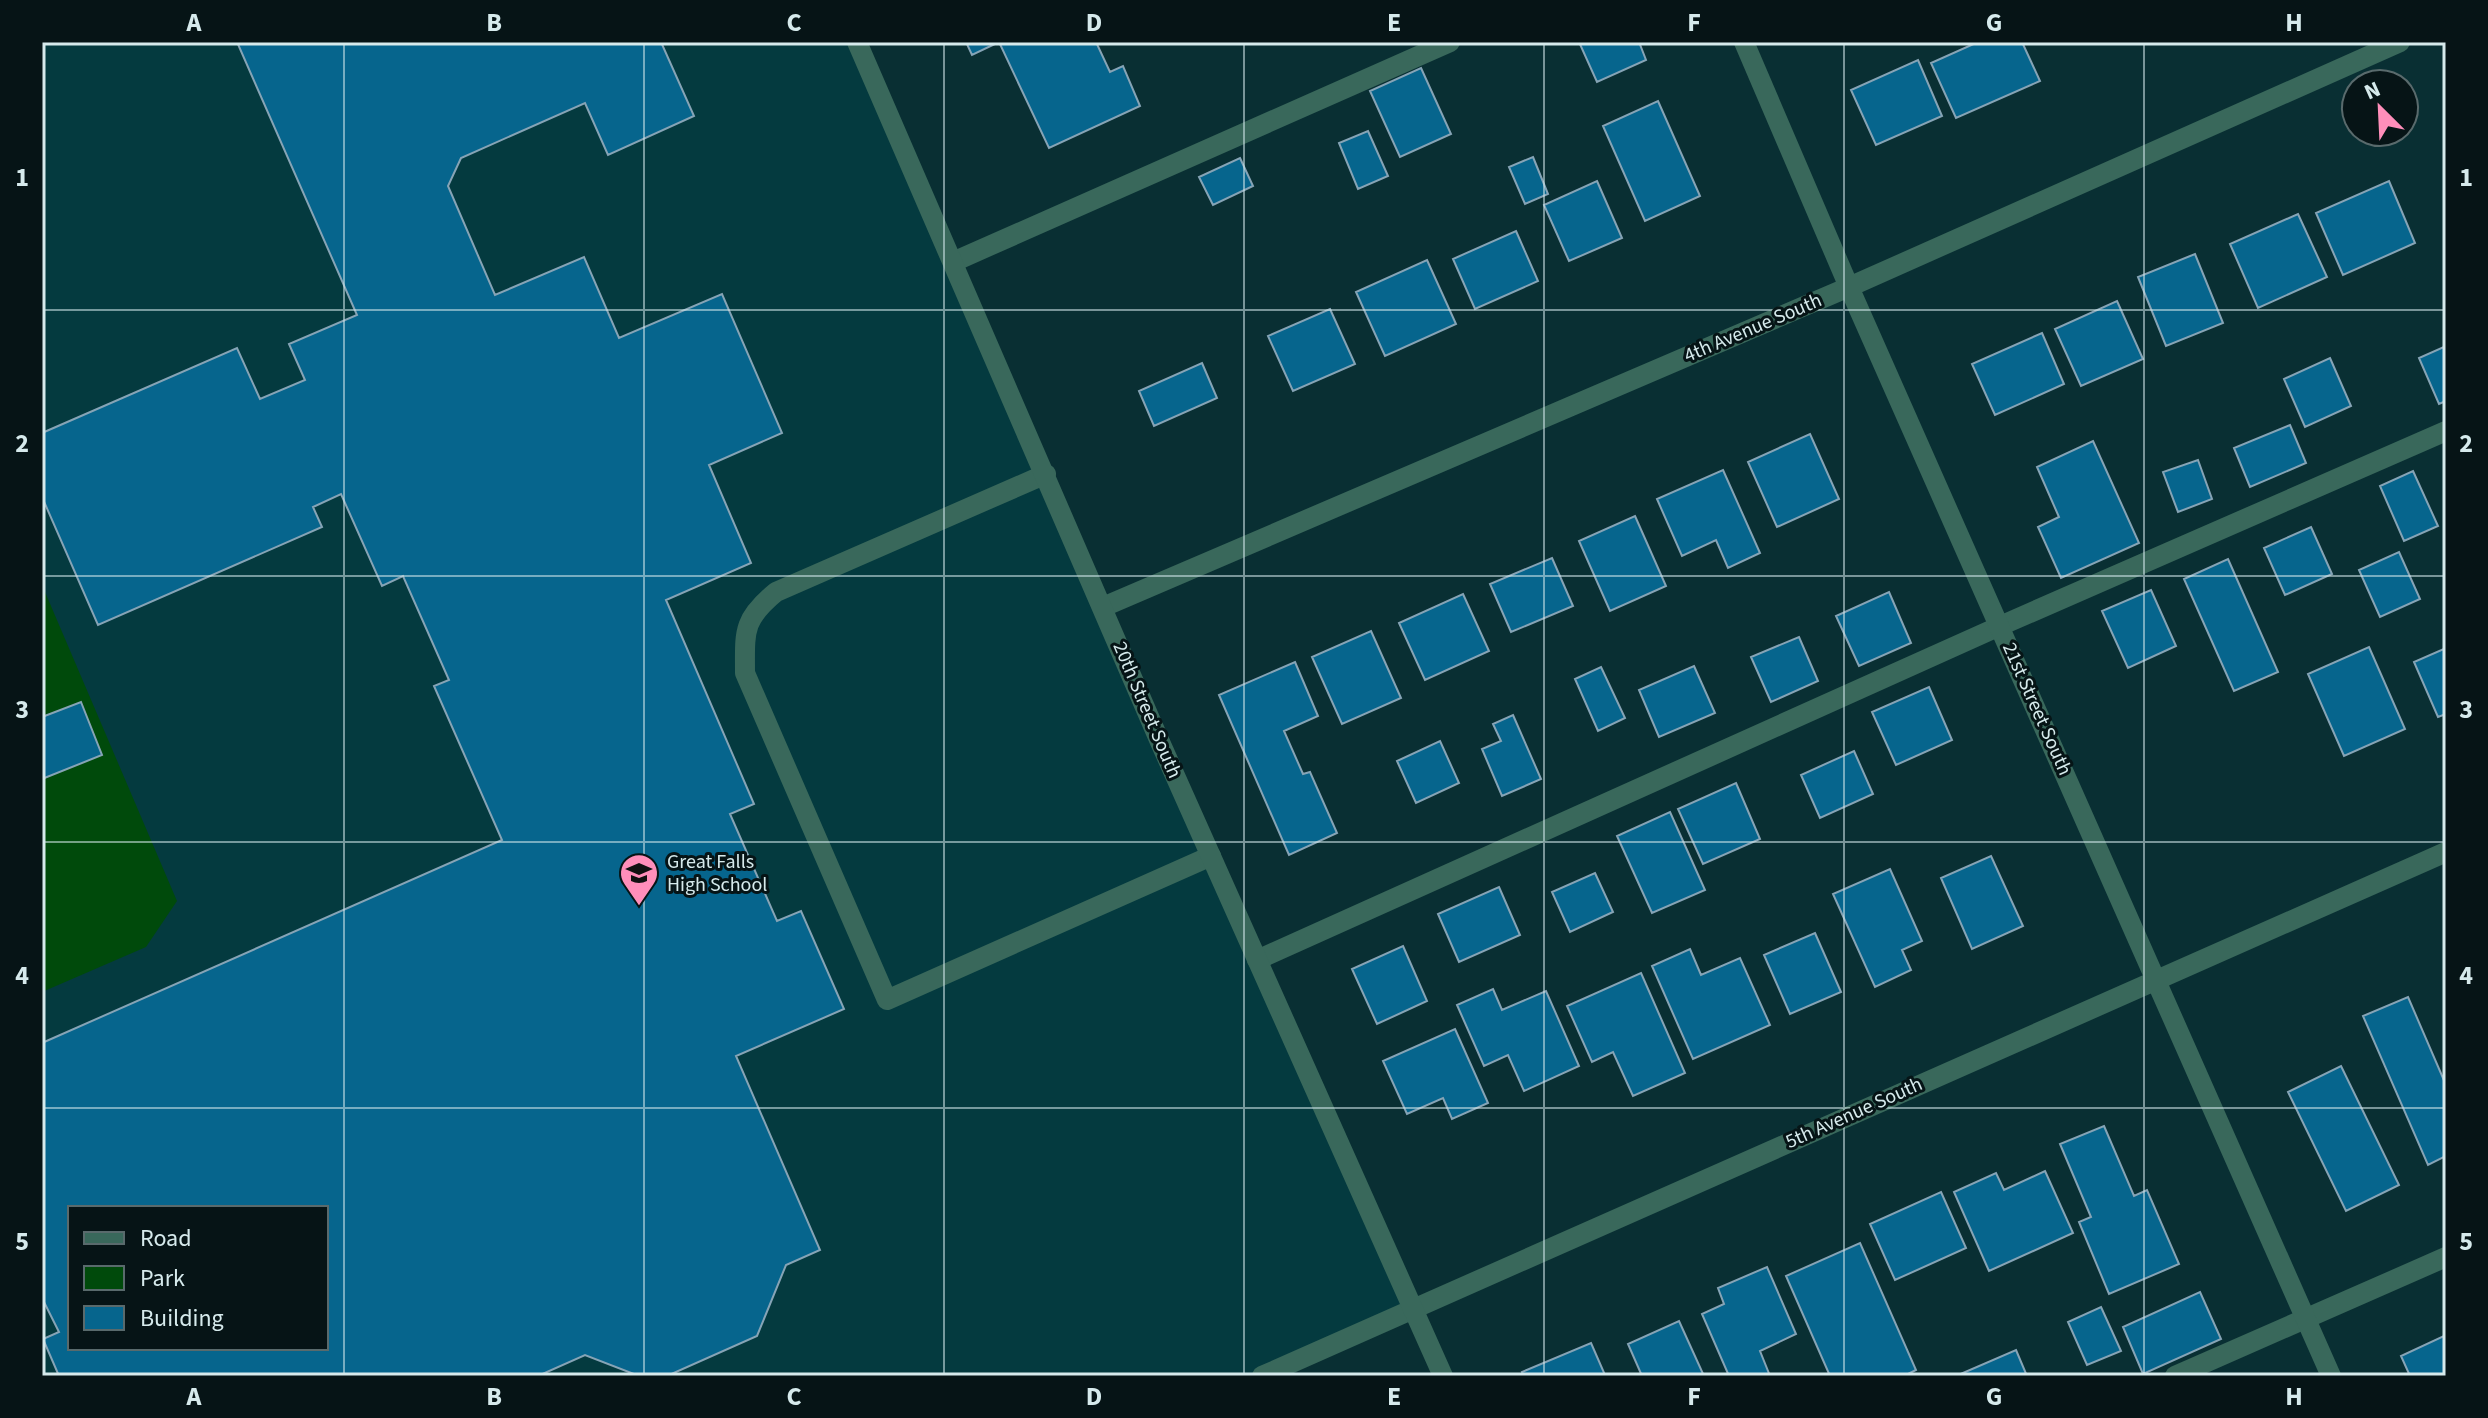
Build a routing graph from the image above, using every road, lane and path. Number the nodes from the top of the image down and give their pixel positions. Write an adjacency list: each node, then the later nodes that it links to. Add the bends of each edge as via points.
1 (857, 42): 5 (street, 20th Street South)
2 (1450, 42): 5 (street)
3 (1744, 42): 6 (street, 21st Street South)
4 (2400, 42): 6 (street, 4th Avenue South)
5 (953, 262): 8 (street, 20th Street South)
6 (1849, 287): 9 (street, 4th Avenue South); 10 (street, 21st Street South)
7 (2446, 431): 10 (street)
8 (1046, 474): 9 (street, 20th Street South); 12 (street, via 776,592 756,609 745,634 745,673 887,1000)
9 (1103, 607): 12 (street, 20th Street South)
10 (2000, 626): 13 (street); 14 (street, 21st Street South)
11 (2446, 852): 14 (street, 5th Avenue South)
12 (1211, 856): 13 (street, 20th Street South)
13 (1257, 960): 16 (street, 20th Street South)
14 (2156, 978): 16 (street, 5th Avenue South); 17 (street, 21st Street South)
15 (2446, 1257): 17 (street)
16 (1415, 1310): 18 (street, 5th Avenue South); 19 (street, 20th Street South)
17 (2305, 1318): 20 (street); 21 (street, 21st Street South)
18 (1262, 1376)
19 (1443, 1376)
20 (2175, 1376)
21 (2331, 1376)

